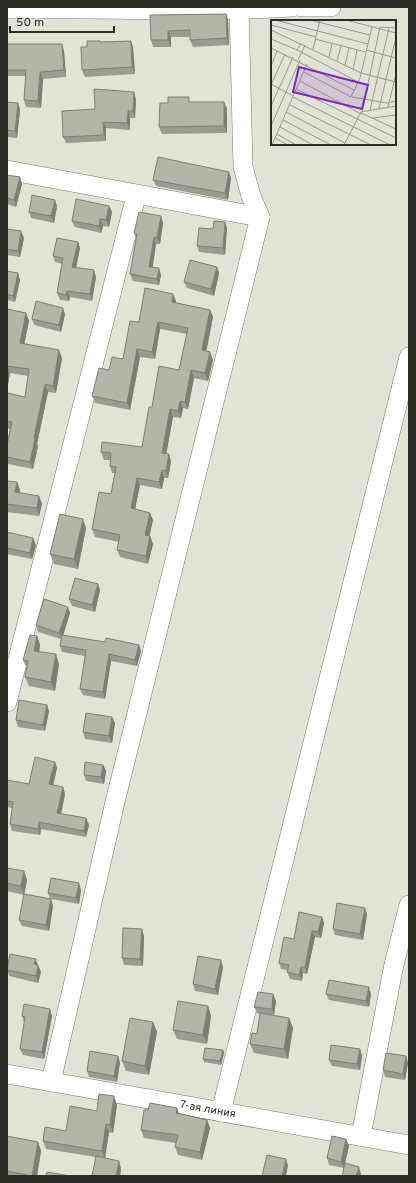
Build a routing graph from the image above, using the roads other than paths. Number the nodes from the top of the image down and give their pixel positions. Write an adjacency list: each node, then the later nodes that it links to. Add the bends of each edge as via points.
1 (292, 7): 5 (street)
2 (300, 7): 3 (street)
3 (331, 7)
4 (7, 9): 5 (street)
5 (239, 9): 8 (street, via 243,167)
6 (7, 170): 7 (street)
7 (136, 196): 8 (street); 10 (street)
8 (260, 217): 13 (street, via 115,802)
9 (409, 357): 14 (street)
10 (7, 702)
11 (409, 905): 15 (street, via 393,969)
12 (7, 1074): 13 (street, 7-ая линия)
13 (51, 1082): 14 (street, 7-ая линия)
14 (221, 1112): 15 (street, 7-ая линия)
15 (361, 1136): 16 (street, 7-ая линия)
16 (409, 1144)

